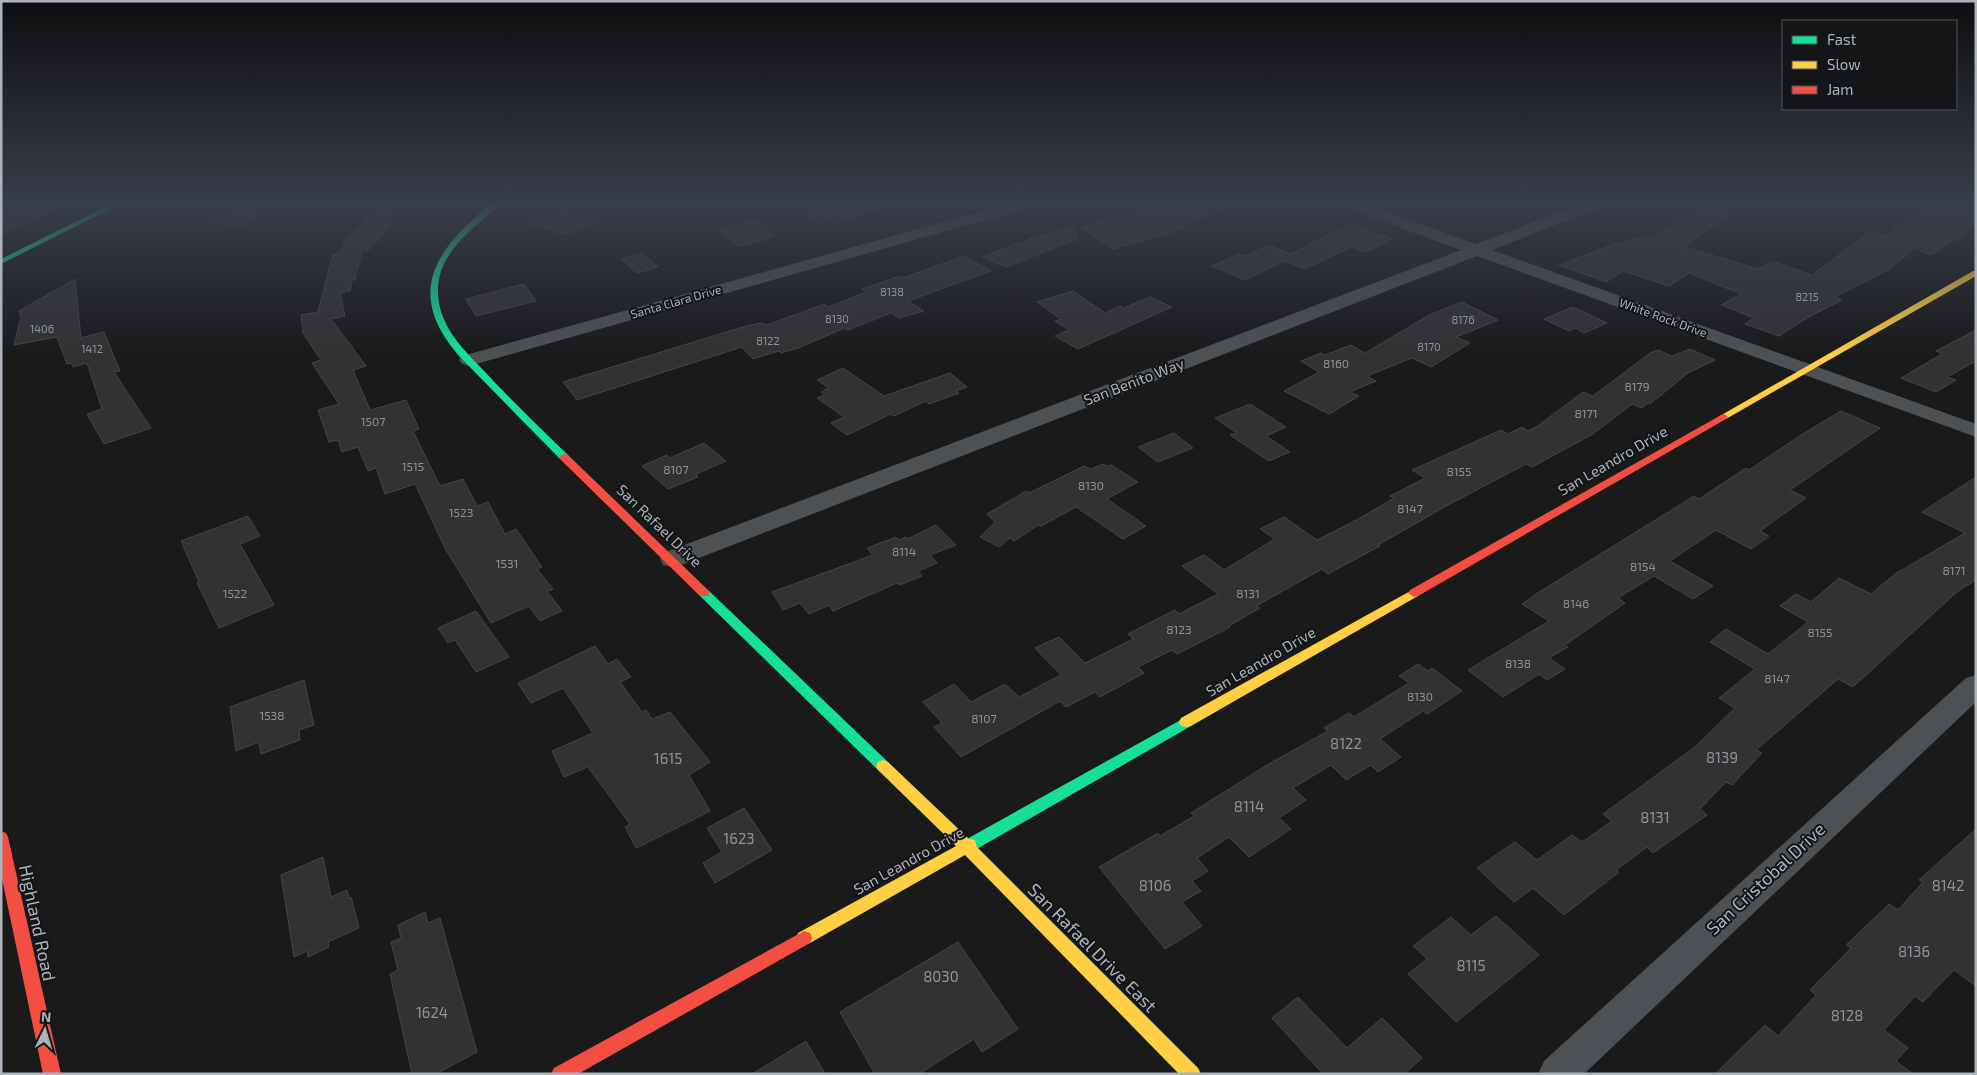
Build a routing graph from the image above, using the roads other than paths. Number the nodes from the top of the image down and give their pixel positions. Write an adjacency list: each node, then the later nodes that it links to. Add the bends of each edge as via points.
1 (17, 254): 6 (street)
2 (443, 254): 8 (street, San Rafael Drive, via 433,279 436,315 449,338)
3 (847, 254): 8 (street, Santa Clara Drive)
4 (1465, 254): 11 (street, San Benito Way)
5 (1487, 254): 9 (street, White Rock Drive)
6 (1, 262)
7 (1976, 273): 9 (street, San Leandro Drive)
8 (469, 360): 11 (street, San Rafael Drive, via 511,406)
9 (1804, 370): 10 (street, White Rock Drive); 14 (street, San Leandro Drive)
10 (1976, 431)
11 (672, 559): 14 (street, San Rafael Drive)
12 (1976, 685): 18 (street, San Cristobal Drive)
13 (1, 837): 15 (street, Highland Road)
14 (967, 847): 16 (street, San Leandro Drive); 17 (street, San Rafael Drive East)
15 (52, 1074)
16 (560, 1074)
17 (1192, 1074)
18 (1557, 1074)

